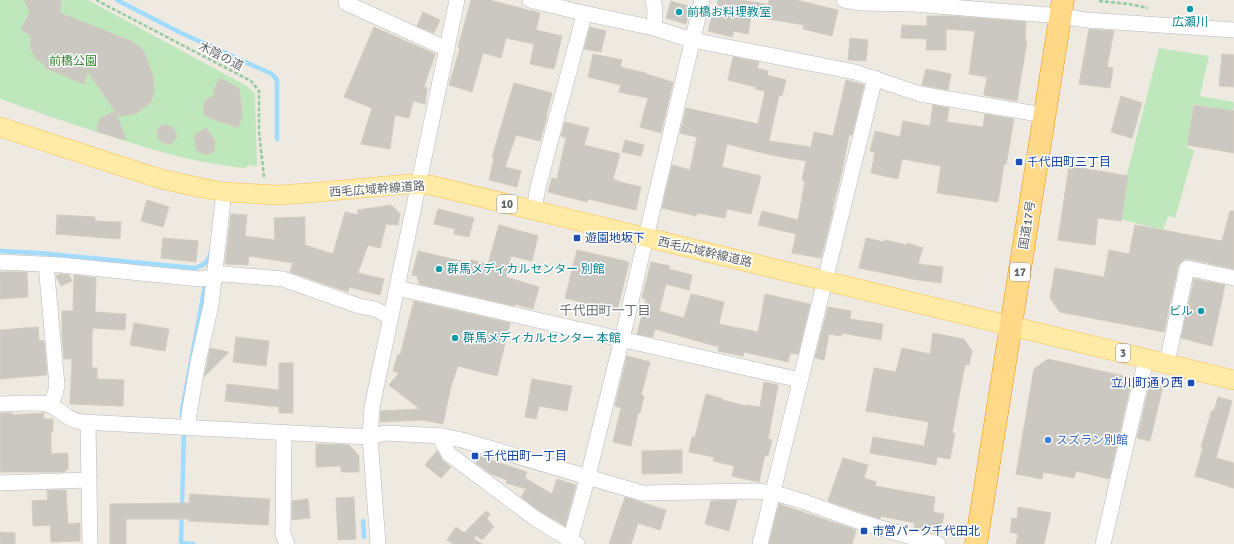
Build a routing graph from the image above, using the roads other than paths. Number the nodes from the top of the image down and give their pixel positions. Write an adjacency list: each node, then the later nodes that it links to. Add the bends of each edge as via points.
1 (457, 0): 12 (street)
2 (530, 0): 8 (street)
3 (654, 0): 9 (street)
4 (702, 0): 11 (street)
5 (844, 0): 7 (street, via 861,3)
6 (346, 3): 12 (street)
7 (1062, 8): 10 (street, via 1086,20); 14 (highway, 国道17号 / 17)
8 (583, 13): 9 (street); 18 (street)
9 (654, 28): 11 (street)
10 (1234, 30)
11 (692, 40): 13 (street); 19 (street)
12 (447, 49): 16 (street)
13 (875, 78): 14 (street, via 920,94); 24 (street)
14 (1044, 115): 27 (highway, 国道17号 / 17)
15 (0, 127): 17 (main road, 西毛広域幹線道路 / 10, via 161,179)
16 (419, 184): 17 (main road, 西毛広域幹線道路 / 10, via 278,194); 18 (main road, 西毛広域幹線道路 / 10); 25 (street)
17 (224, 192): 22 (street)
18 (534, 210): 19 (main road, 西毛広域幹線道路 / 10)
19 (646, 238): 24 (main road, 西毛広域幹線道路 / 10); 28 (street)
20 (0, 262): 21 (street)
21 (46, 264): 22 (street, via 200,278); 34 (street, via 57,385 56,394)
22 (214, 277): 26 (street, via 223,274 283,280 359,306 375,308); 36 (street)
23 (1234, 278): 30 (street, via 1187,268)
24 (826, 281): 27 (main road, 西毛広域幹線道路 / 10); 31 (street)
25 (397, 288): 26 (street); 28 (street)
26 (390, 317): 39 (street, via 372,407)
27 (1011, 325): 29 (main road, 3); 50 (highway, 国道17号 / 17)
28 (622, 339): 31 (street); 40 (street)
29 (1146, 359): 30 (main road, 3); 51 (street)
30 (1167, 364): 32 (main road, 3)
31 (800, 380): 43 (street)
32 (1234, 380)
33 (0, 404): 34 (street)
34 (50, 405): 35 (street, via 69,418)
35 (88, 423): 36 (street); 41 (street)
36 (188, 428): 37 (street)
37 (284, 432): 39 (street); 46 (street, via 283,534)
38 (443, 436): 39 (street, via 385,433); 40 (street); 44 (street, via 442,442 450,454)
39 (370, 437): 47 (street)
40 (588, 476): 43 (street, via 642,493); 44 (street)
41 (89, 480): 42 (street); 45 (street)
42 (0, 483)
43 (773, 492): 48 (street); 49 (street)
44 (572, 543)
45 (90, 544)
46 (288, 544)
47 (378, 544)
48 (760, 544)
49 (938, 544)
50 (976, 544)
51 (1103, 544)

